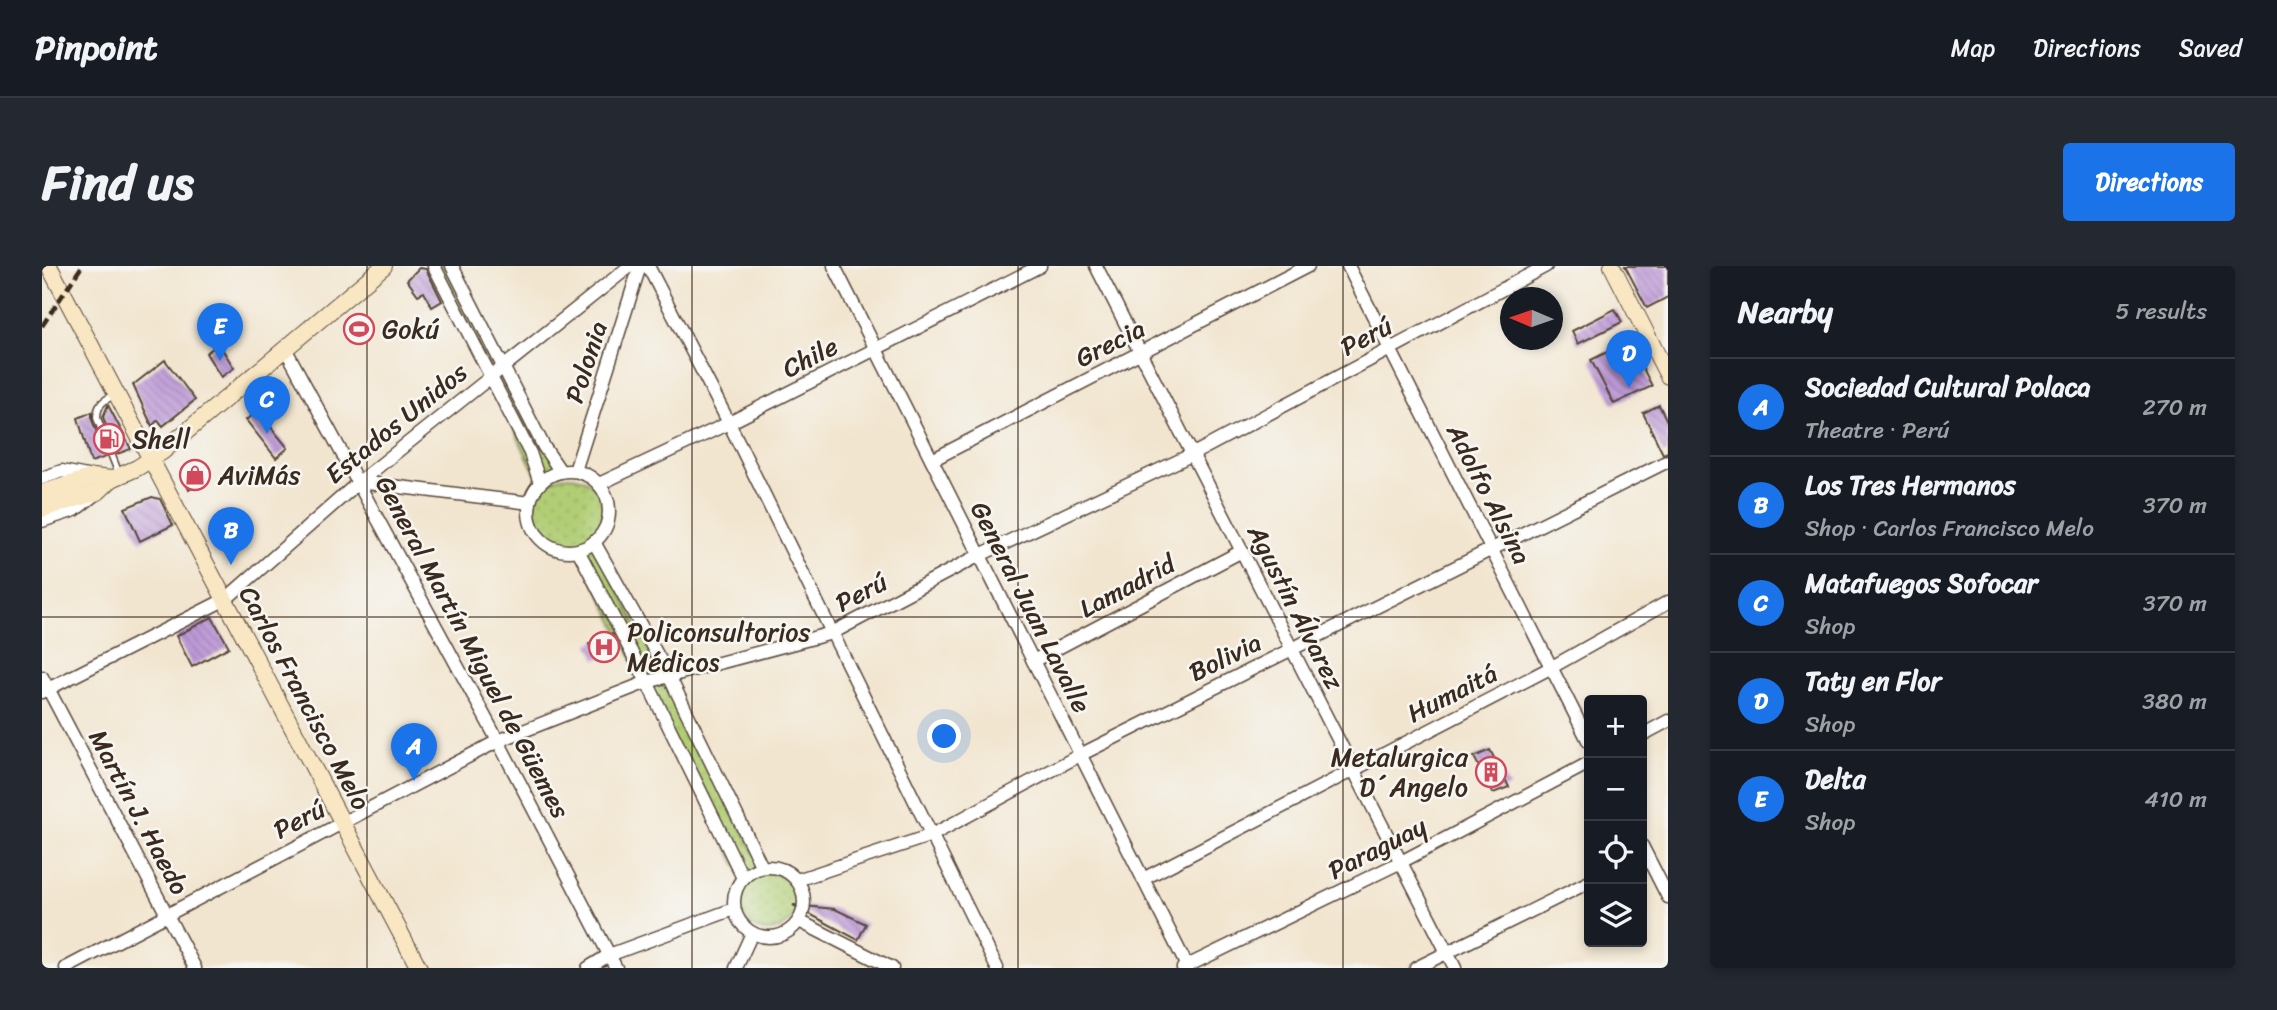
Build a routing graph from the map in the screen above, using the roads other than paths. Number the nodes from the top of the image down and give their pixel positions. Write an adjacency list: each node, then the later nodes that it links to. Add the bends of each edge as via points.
1 (49, 266): 22 (street, Carlos Francisco Melo)
2 (384, 266): 17 (street)
3 (434, 266): 20 (street)
4 (452, 266): 19 (street)
5 (631, 266): 19 (street, Estados Unidos)
6 (640, 266): 28 (street, Polonia)
7 (648, 266): 23 (street)
8 (834, 266): 15 (street, General Juan Lavalle)
9 (1040, 266): 15 (street, Chile)
10 (1096, 266): 18 (street, Agustín Álvarez)
11 (1308, 266): 18 (street, Grecia)
12 (1348, 266): 16 (street, Adolfo Alsina)
13 (1546, 266): 16 (street, Perú)
14 (1612, 266): 21 (street)
15 (876, 349): 23 (street, Chile); 26 (street, General Juan Lavalle)
16 (1390, 349): 24 (street, Perú); 41 (street, Adolfo Alsina)
17 (286, 350): 25 (street); 32 (street, General Martín Miguel de Güemes)
18 (1140, 353): 24 (street, Agustín Álvarez); 26 (street, Grecia)
19 (503, 367): 20 (street, Estados Unidos); 29 (street)
20 (491, 376): 32 (street, Estados Unidos); 33 (street)
21 (1668, 376)
22 (116, 393): 25 (street, Carlos Francisco Melo); 30 (lane, via 101,402 97,418)
23 (729, 423): 35 (street, Chile); 47 (street)
24 (1193, 454): 43 (street, Agustín Álvarez); 44 (street, Perú)
25 (152, 460): 30 (street); 45 (street, Carlos Francisco Melo)
26 (932, 460): 44 (street, General Juan Lavalle)
27 (1668, 461): 41 (street, Bolivia)
28 (575, 471): 29 (street); 35 (street)
29 (561, 472): 33 (street)
30 (116, 477): 34 (street)
31 (42, 478): 34 (street, via 62,471)
32 (359, 482): 37 (street); 45 (street, Estados Unidos); 57 (street, General Martín Miguel de Güemes)
33 (540, 483): 37 (street)
34 (95, 484): 36 (street); 38 (street); 39 (street, via 75,510)
35 (599, 485): 40 (street, via 606,495 608,521)
36 (42, 493)
37 (530, 503): 42 (street, via 530,518 542,540 565,551)
38 (42, 509)
39 (42, 521)
40 (594, 542): 42 (street); 51 (street)
41 (1491, 548): 48 (street, Bolivia); 50 (street, Adolfo Alsina)
42 (578, 550): 52 (street)
43 (1242, 551): 48 (street, Agustín Álvarez); 49 (street, Lamadrid)
44 (980, 555): 47 (street, Perú); 49 (street, General Juan Lavalle)
45 (226, 599): 53 (street, Estados Unidos); 61 (street, Carlos Francisco Melo)
46 (1668, 602): 50 (street, Humaitá)
47 (832, 633): 51 (street, Perú); 62 (street)
48 (1292, 650): 58 (street, Bolivia); 60 (street, Agustín Álvarez)
49 (1033, 661): 58 (street, General Juan Lavalle)
50 (1552, 667): 55 (street, Adolfo Alsina); 60 (street, Humaitá)
51 (669, 676): 52 (street, Perú); 65 (street)
52 (647, 682): 57 (street, Perú); 66 (street)
53 (44, 686): 72 (street, Martín J. Haedo)
54 (1668, 721): 56 (street)
55 (1584, 732)
56 (1647, 732)
57 (498, 741): 61 (street, Perú); 76 (street, General Martín Miguel de Güemes)
58 (1080, 755): 62 (street, Bolivia); 67 (street, General Juan Lavalle)
59 (1584, 765): 64 (street, Paraguay)
60 (1353, 770): 64 (street, Agustín Álvarez); 67 (street, Humaitá)
61 (342, 822): 72 (street, Perú); 80 (street, Carlos Francisco Melo)
62 (932, 835): 68 (street, Bolivia); 85 (street)
63 (1647, 859): 70 (street)
64 (1401, 862): 75 (street, Agustín Álvarez); 77 (street, Paraguay)
65 (762, 867): 66 (street); 68 (street, via 781,868)
66 (743, 878): 71 (street, via 736,887)
67 (1143, 878): 77 (street, General Juan Lavalle)
68 (797, 880): 73 (street, via 804,900)
69 (1585, 884): 75 (street)
70 (1668, 897)
71 (734, 909): 74 (street, via 737,919); 76 (street)
72 (167, 915): 78 (street, Perú); 79 (street, Martín J. Haedo)
73 (799, 921): 74 (street, via 773,938); 84 (street)
74 (752, 933): 83 (street)
75 (1447, 952): 86 (street); 87 (street, Agustín Álvarez)
76 (609, 955): 81 (street); 82 (street, General Martín Miguel de Güemes)
77 (1186, 967)
78 (66, 968)
79 (195, 968)
80 (419, 968)
81 (588, 968)
82 (616, 968)
83 (737, 968)
84 (892, 968)
85 (997, 968)
86 (1416, 968)
87 (1455, 968)

